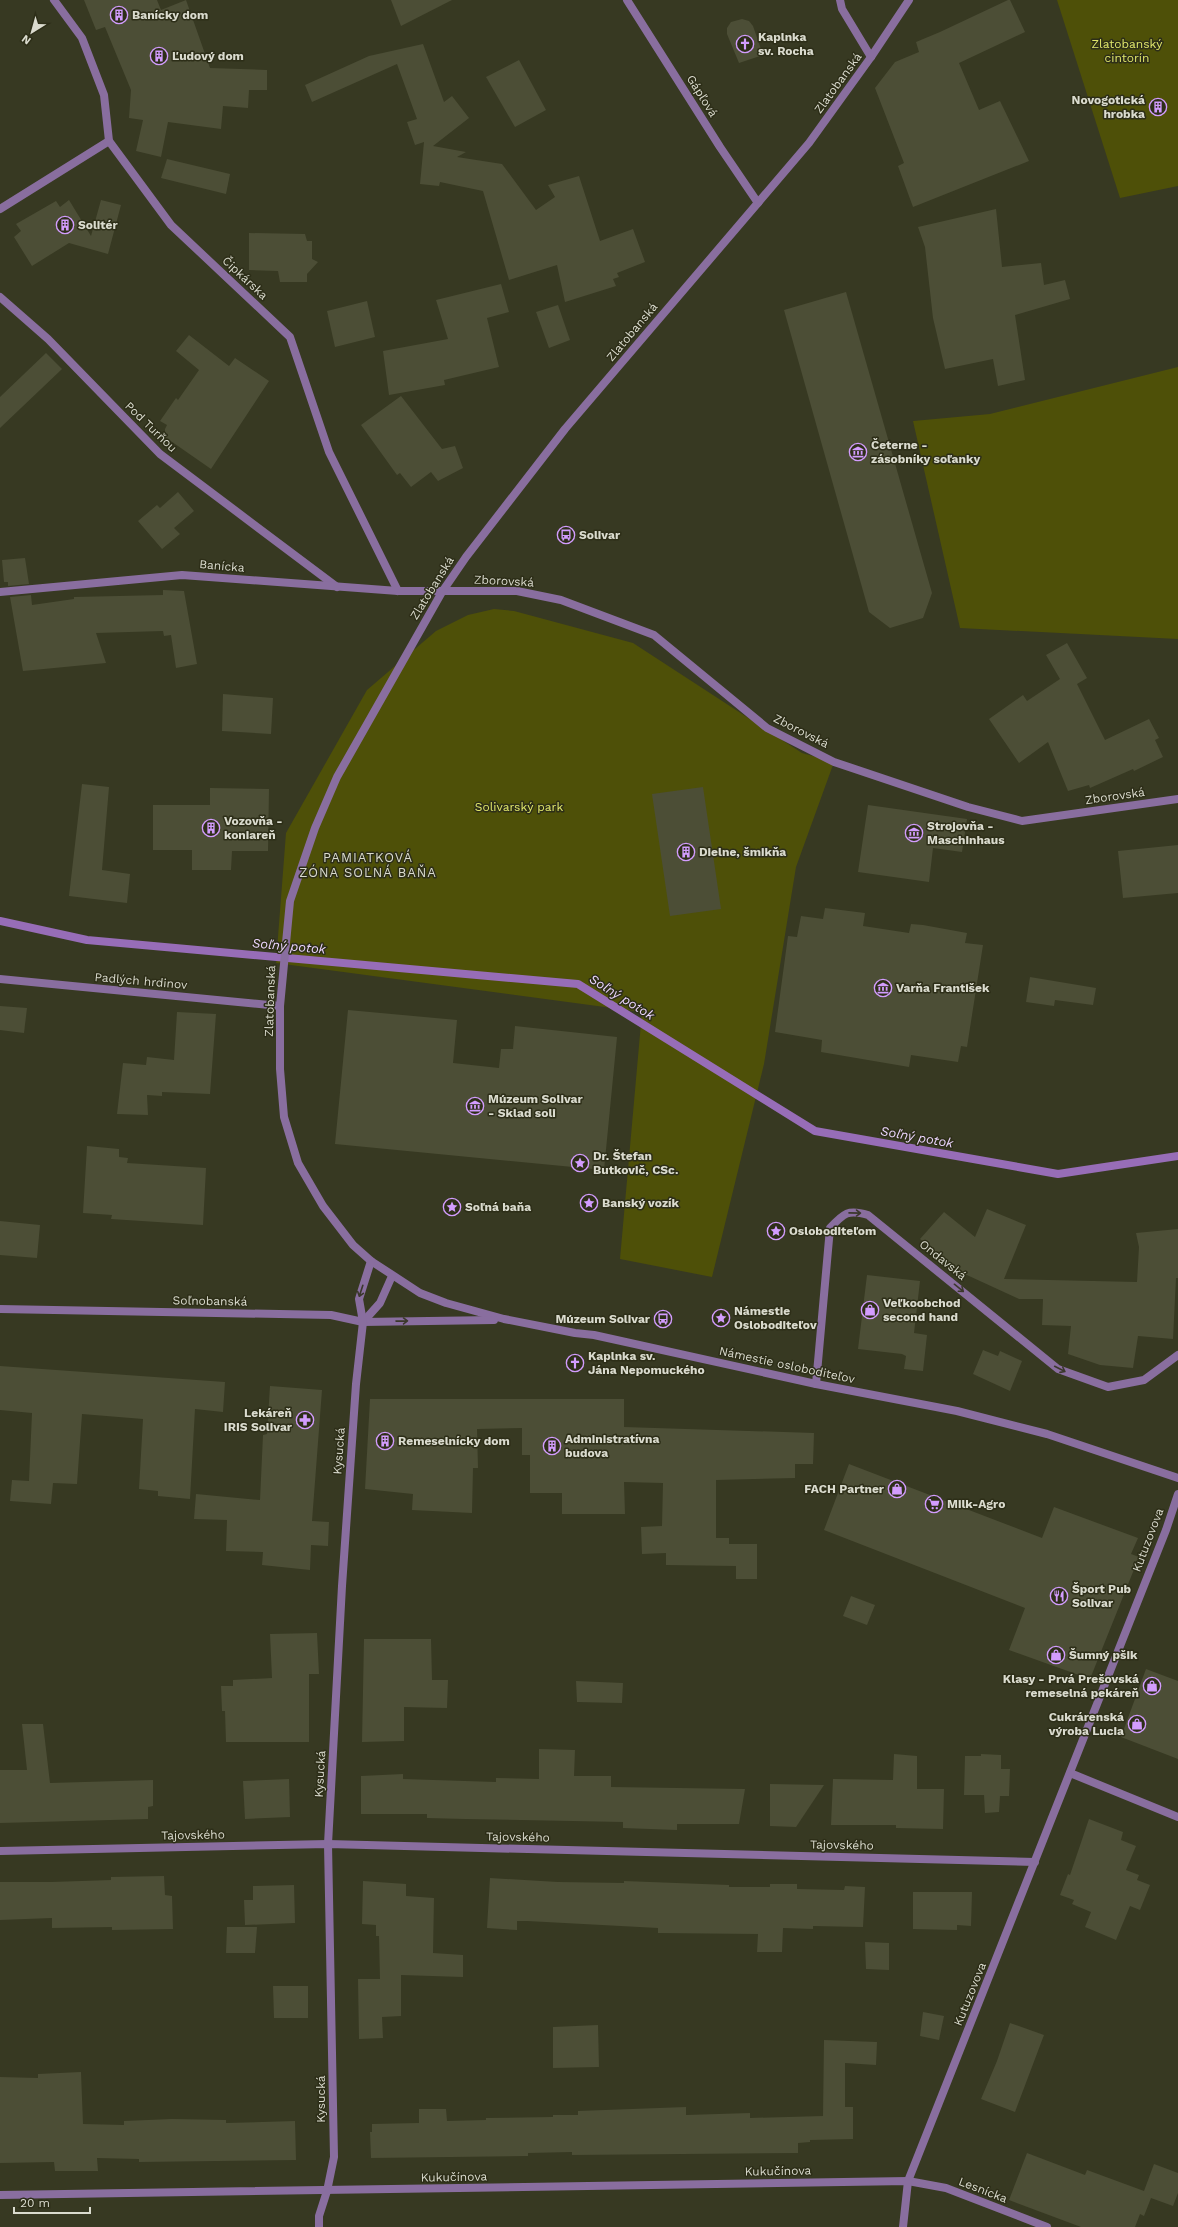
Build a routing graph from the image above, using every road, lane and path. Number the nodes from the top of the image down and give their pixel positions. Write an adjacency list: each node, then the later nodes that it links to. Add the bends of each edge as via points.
1 (54, 0): 6 (street, Čipkárska, via 82,38 104,95)
2 (627, 0): 7 (street, Gápľová)
3 (840, 0): 5 (street)
4 (909, 0): 5 (street, Zlatobanská)
5 (871, 57): 7 (street, Zlatobanská, via 809,143)
6 (109, 140): 8 (street); 11 (street, Čipkárska, via 171,225 290,336 329,452)
7 (758, 203): 13 (street, Zlatobanská, via 565,429 489,525)
8 (0, 209)
9 (0, 297): 10 (street, Pod Turňou, via 48,339 160,454)
10 (337, 587): 11 (street, Banícka); 12 (street, Banícka, via 182,575)
11 (398, 591): 13 (street, Banícka)
12 (0, 592)
13 (442, 592): 14 (street, Zborovská, via 517,591 535,594 561,600 654,634 767,728 834,762 968,807 1022,821); 16 (street, Zlatobanská, via 337,777 315,828 288,910)
14 (1178, 799)
15 (0, 979): 16 (street, Padlých hrdinov)
16 (280, 1006): 17 (street, Zlatobanská, via 280,1070 284,1117 298,1163 339,1228)
17 (371, 1261): 18 (street, Zlatobanská); 21 (street, Kysucká, one-way to 21, via 359,1299)
18 (392, 1276): 20 (street, Námestie osloboditeľov, via 420,1293); 21 (street, via 380,1302)
19 (0, 1309): 21 (street, Soľnobanská, via 330,1315)
20 (504, 1320): 21 (street, Soľnobanská, one-way to 20); 23 (street, Námestie osloboditeľov, via 594,1334)
21 (363, 1322): 28 (street, Kysucká, via 356,1384)
22 (1178, 1355): 23 (street, Ondavská, one-way to 22, via 830,1228 843,1214 856,1211 868,1214 1058,1369 1108,1386 1144,1380)
23 (816, 1384): 24 (street, Námestie osloboditeľov, via 1002,1422 1047,1434)
24 (1178, 1478)
25 (1178, 1494): 26 (street, Kutuzovova)
26 (1070, 1773): 27 (street); 30 (street, Kutuzovova)
27 (1178, 1817)
28 (328, 1844): 29 (street, Tajovského); 30 (street, Tajovského); 32 (street, Kysucká, via 334,2157)
29 (0, 1851)
30 (1035, 1862): 31 (street, Kutuzovova)
31 (908, 2181): 32 (street, Kukučínova); 35 (street, Kutuzovova); 36 (street, Lesnícka, via 946,2188)
32 (327, 2191): 33 (street, Kukučínova); 34 (street, Kysucká, via 319,2216)
33 (0, 2195)
34 (319, 2227)
35 (903, 2227)
36 (1046, 2227)

